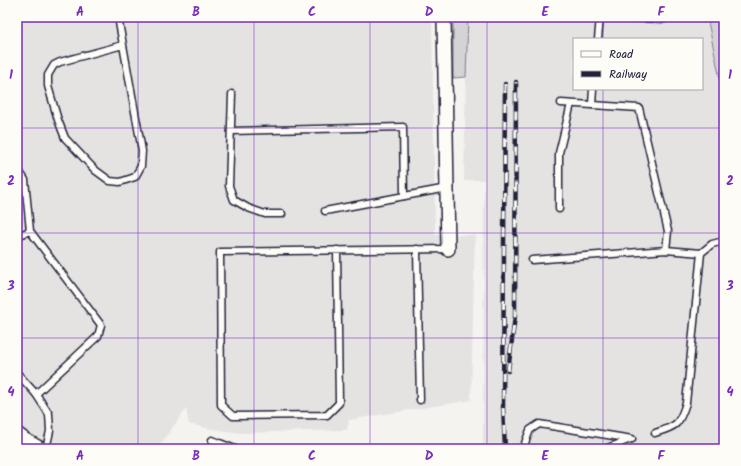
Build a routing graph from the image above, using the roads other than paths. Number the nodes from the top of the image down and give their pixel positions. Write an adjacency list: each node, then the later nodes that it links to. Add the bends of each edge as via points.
1 (118, 17): 7 (lane)
2 (444, 17): 15 (street)
3 (600, 17): 6 (lane)
4 (605, 17): 5 (lane)
5 (664, 19)
6 (598, 38)
7 (123, 45): 7 (lane, via 142,151 141,166 135,177 120,182 110,181 95,170 65,138 48,86 48,75 54,65 60,62)
8 (593, 90): 12 (lane)
9 (232, 94): 13 (lane)
10 (561, 103): 11 (lane)
11 (571, 104): 12 (lane); 17 (lane, via 559,153)
12 (592, 105): 26 (lane, via 639,108 668,231)
13 (231, 131): 16 (lane, via 402,127); 19 (lane, via 229,186 234,200 265,214)
14 (17, 168): 20 (lane, via 25,180)
15 (447, 188): 16 (lane); 23 (street)
16 (404, 196): 18 (lane)
17 (559, 209)
18 (325, 210)
19 (282, 214)
20 (30, 231): 21 (lane); 30 (lane, via 101,325 98,336)
21 (17, 236)
22 (724, 241): 27 (lane, via 712,244)
23 (448, 248): 24 (lane)
24 (417, 249): 25 (lane); 31 (lane)
25 (337, 250): 25 (lane, via 338,403 327,415 233,416 221,405 220,252)
26 (666, 250): 27 (lane); 28 (lane)
27 (701, 253): 32 (lane, via 686,403 677,423 671,428)
28 (532, 260)
29 (17, 372): 30 (lane)
30 (36, 394): 36 (lane, via 49,414 50,431)
31 (420, 400)
32 (655, 433)
33 (17, 434): 35 (street)
34 (212, 440): 37 (lane)
35 (41, 449)
36 (46, 449)
37 (235, 449)
38 (525, 449): 39 (lane, via 530,430 539,424 633,439)
39 (604, 449)

